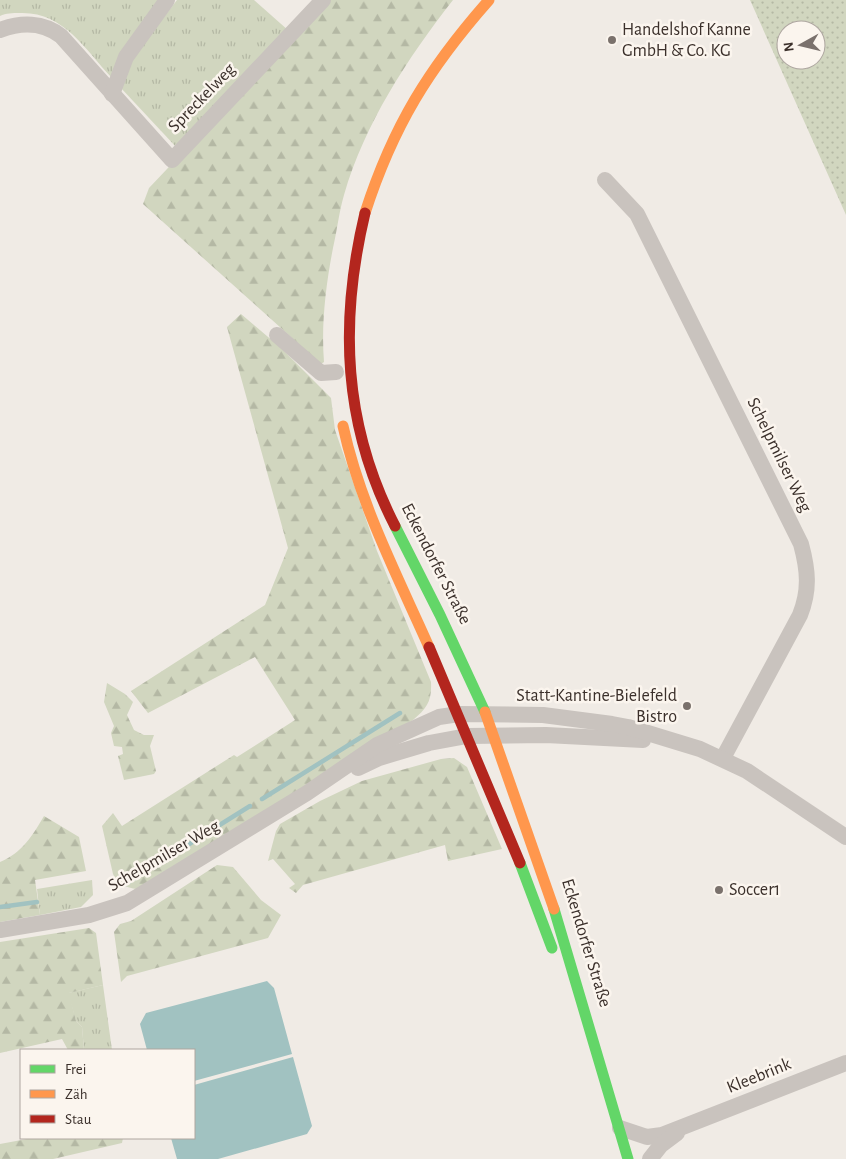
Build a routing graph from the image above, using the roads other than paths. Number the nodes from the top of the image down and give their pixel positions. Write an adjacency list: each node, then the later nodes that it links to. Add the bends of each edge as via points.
1 (167, 0): 5 (street, via 126,57)
2 (323, 0): 5 (street, Spreckelweg, via 172,160)
3 (489, 0): 11 (main road, Eckendorfer Straße, via 426,79 395,133 367,203 351,290 349,325 353,399 370,468 387,513 470,676)
4 (0, 30): 5 (street, via 14,25 38,24 57,33)
5 (112, 94)
6 (605, 180): 15 (street, Schelpmilser Weg, via 637,214 801,544 806,564 806,598 800,615)
7 (277, 335): 8 (street, via 321,373)
8 (336, 372)
9 (341, 415): 10 (main road, Eckendorfer Straße, via 351,463 371,517)
10 (459, 714): 11 (street, Schelpmilser Weg); 12 (main road, Eckendorfer Straße); 16 (street, Schelpmilser Weg, via 439,717 376,746)
11 (486, 716): 13 (main road, Eckendorfer Straße); 14 (street, Schelpmilser Weg, via 543,715 628,727)
12 (467, 736): 13 (street, Schelpmilser Weg); 16 (street, Schelpmilser Weg, via 379,758); 19 (main road, Eckendorfer Straße, via 520,864)
13 (494, 736): 14 (street, Schelpmilser Weg, via 630,738); 22 (main road, Eckendorfer Straße, via 562,932)
14 (700, 749): 15 (street, Schelpmilser Weg)
15 (723, 758): 17 (street, Schelpmilser Weg)
16 (306, 793): 18 (street, Schelpmilser Weg, via 127,903 89,915)
17 (846, 837)
18 (0, 930)
19 (556, 964)
20 (846, 1063): 21 (street, Kleebrink)
21 (688, 1126): 22 (street, Kleebrink, via 647,1137); 24 (street, Kleebrink, via 661,1145)
22 (620, 1128): 23 (main road, Eckendorfer Straße)
23 (628, 1159)
24 (650, 1159)

